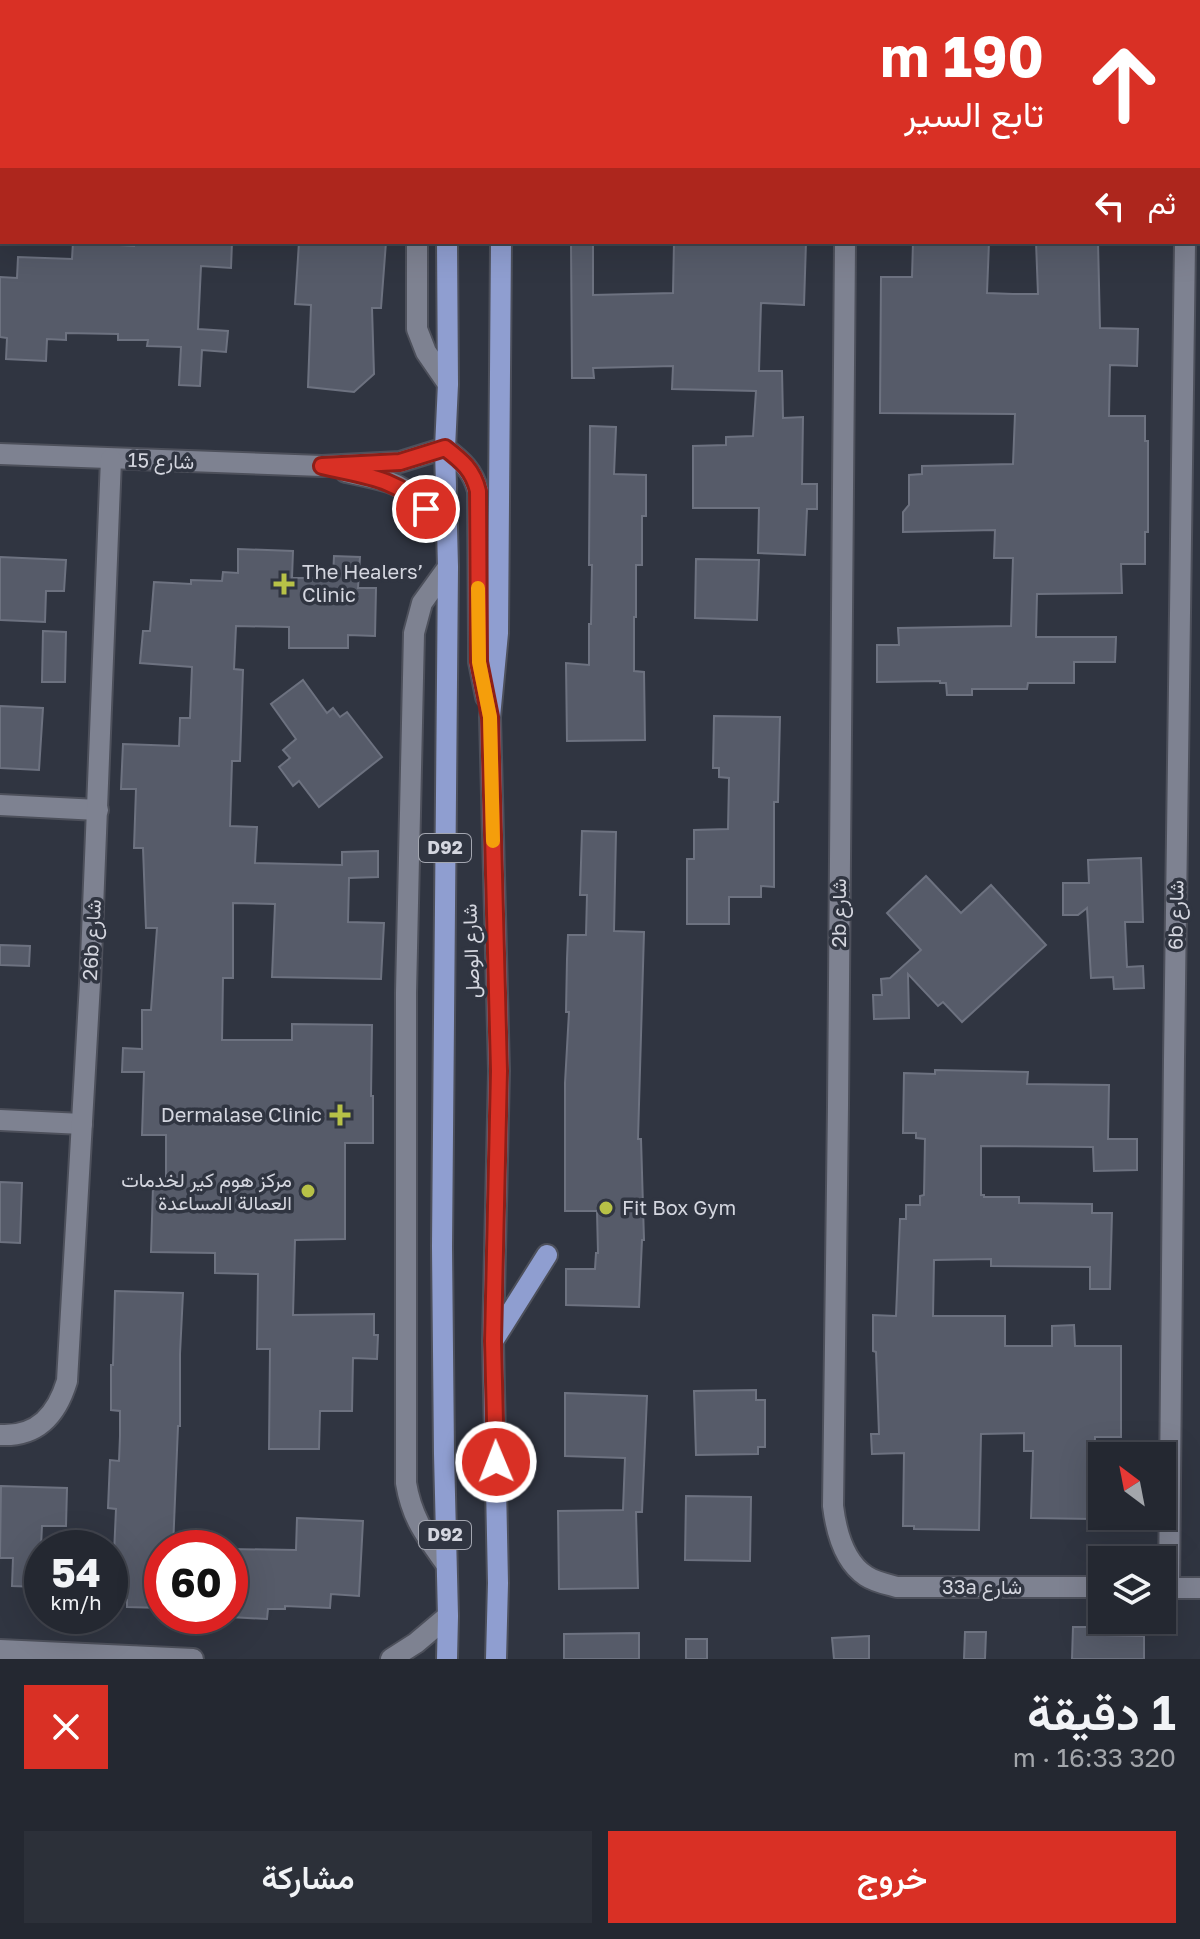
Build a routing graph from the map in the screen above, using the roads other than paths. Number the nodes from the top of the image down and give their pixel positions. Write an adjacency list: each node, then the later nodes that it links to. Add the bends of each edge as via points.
1 (417, 244): 6 (street, via 417,329)
2 (447, 244): 6 (main road, شارع الوصل / D92)
3 (501, 244): 13 (main road, شارع الوصل / D92, via 498,633)
4 (845, 244): 23 (street, 2b شارع, via 833,1506 841,1543)
5 (1185, 244): 21 (street, 6b شارع)
6 (448, 384): 7 (main road, شارع الوصل / D92)
7 (445, 448): 10 (street, شارع 15, via 400,462); 11 (main road, شارع الوصل / D92); 13 (main road, via 469,469 478,491 479,662)
8 (0, 454): 9 (street, شارع 15)
9 (111, 459): 10 (street, شارع 15); 15 (street, 26b شارع)
10 (322, 466): 11 (street, شارع 15, via 403,489)
11 (447, 531): 12 (main road, شارع الوصل / D92)
12 (448, 567): 22 (main road, شارع الوصل / D92, via 442,1247); 22 (street, via 422,603 414,633 406,993 406,1483 419,1526)
13 (490, 717): 19 (main road, شارع الوصل / D92, via 499,1071)
14 (0, 805): 15 (street)
15 (98, 810): 17 (street, 26b شارع)
16 (0, 1120): 17 (street)
17 (82, 1124): 20 (street, 26b شارع, via 67,1381 51,1416 24,1432)
18 (547, 1255): 19 (main road)
19 (493, 1341): 34 (main road, شارع الوصل / D92)
20 (0, 1435)
21 (1167, 1546)
22 (446, 1564): 27 (main road, شارع الوصل / D92)
23 (863, 1575): 24 (street, 33a شارع, via 897,1587)
24 (1088, 1587)
25 (1176, 1588): 26 (street)
26 (1200, 1588)
27 (448, 1616): 32 (street); 33 (main road, شارع الوصل / D92)
28 (0, 1650): 29 (street)
29 (108, 1657): 30 (street)
30 (140, 1657): 31 (street)
31 (193, 1659)
32 (391, 1659)
33 (447, 1659)
34 (496, 1659)

